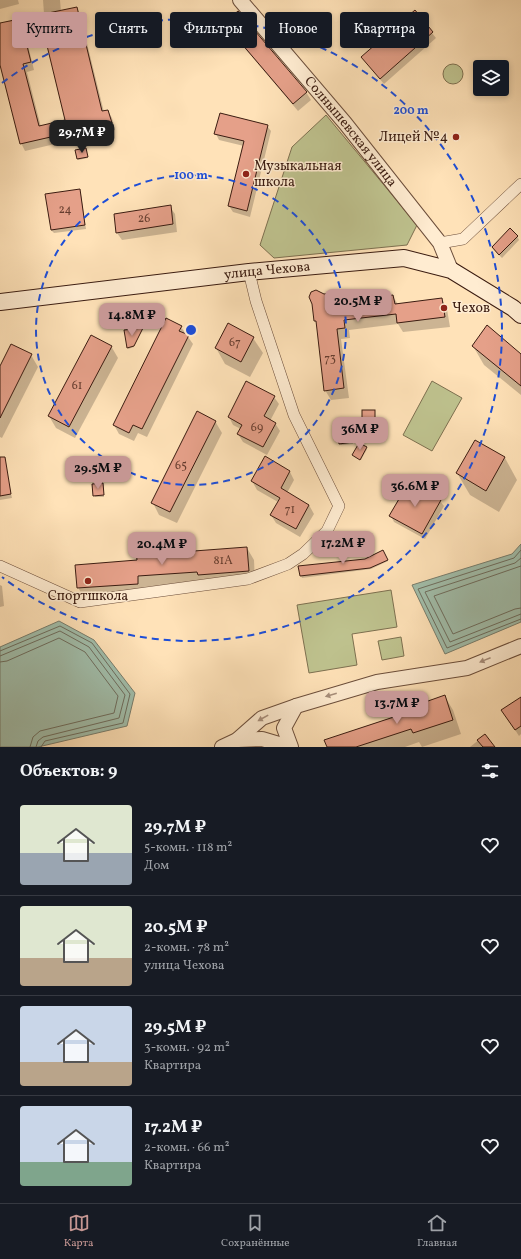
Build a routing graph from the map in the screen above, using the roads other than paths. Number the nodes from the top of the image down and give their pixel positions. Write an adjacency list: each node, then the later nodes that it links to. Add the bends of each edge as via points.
1 (240, 0): 3 (street, Солнышевская улица, via 345,123)
2 (521, 184): 3 (street, via 463,239)
3 (440, 243): 4 (street, Солнышевская улица)
4 (451, 270): 5 (main road, улица Чехова, via 404,258); 7 (main road, улица Чехова)
5 (249, 272): 6 (main road, улица Чехова); 8 (street, via 256,301 294,415 339,506 327,531 303,554 288,564 248,579 80,602)
6 (0, 302)
7 (521, 315)
8 (0, 566)
9 (521, 646): 10 (street, one-way to 10, via 467,668 377,682)
10 (296, 706): 11 (street, one-way to 11, via 262,718); 13 (street, via 284,728)
11 (237, 740): 12 (street); 13 (street, via 262,739)
12 (222, 747)
13 (290, 747)

